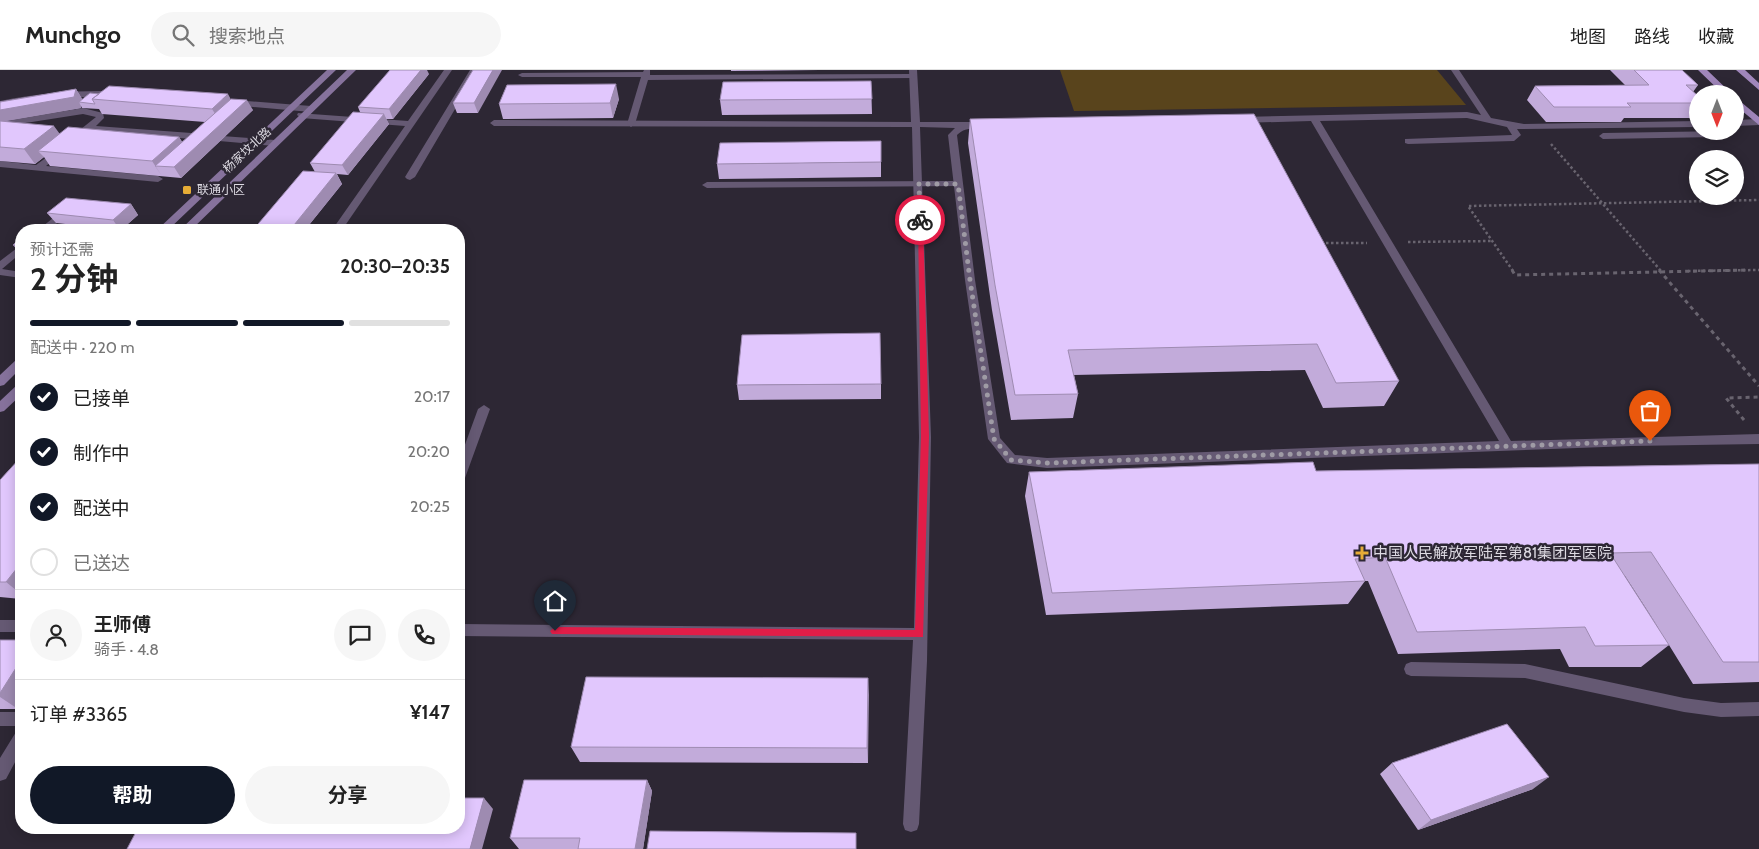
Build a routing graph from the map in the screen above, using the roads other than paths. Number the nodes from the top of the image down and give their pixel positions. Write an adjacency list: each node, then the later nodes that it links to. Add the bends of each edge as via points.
1 (332, 70): 18 (main road, 杨家坟北路)
2 (352, 70): 19 (main road, 杨家坟北路)
3 (448, 70): 27 (street)
4 (474, 70): 44 (street)
5 (1455, 70): 21 (street)
6 (1702, 70): 13 (main road)
7 (1740, 70): 12 (main road)
8 (913, 73): 10 (street); 31 (street)
9 (646, 74): 10 (street); 11 (street); 28 (street)
10 (722, 74)
11 (522, 75)
12 (1758, 84)
13 (1718, 85)
14 (125, 95): 16 (street, via 89,92 24,98)
15 (227, 102): 18 (street)
16 (0, 104)
17 (1744, 108): 23 (main road)
18 (289, 111): 19 (street); 39 (main road, 杨家坟北路)
19 (308, 112): 27 (street); 41 (main road, 杨家坟北路)
20 (1314, 118): 21 (street, via 1467,115); 22 (street); 64 (street)
21 (1488, 119): 33 (street)
22 (1226, 120)
23 (1759, 122): 25 (street)
24 (494, 123): 28 (street)
25 (1744, 123)
26 (0, 124): 34 (street, via 83,111 100,115)
27 (411, 124): 53 (street)
28 (631, 124): 31 (street)
29 (999, 124): 32 (street)
30 (1689, 124): 33 (street)
31 (917, 125): 32 (street); 46 (street)
32 (970, 125): 47 (street, via 952,135)
33 (1511, 126): 40 (street, via 1517,135 1514,138)
34 (88, 128): 37 (street); 43 (street)
35 (1689, 134): 36 (street)
36 (1603, 136)
37 (205, 138)
38 (222, 139): 39 (street)
39 (256, 142): 41 (street); 51 (main road, 杨家坟北路)
40 (1408, 142)
41 (275, 143): 52 (main road, 杨家坟北路)
42 (0, 164): 43 (street)
43 (39, 167): 45 (street)
44 (410, 177)
45 (158, 178)
46 (919, 184): 47 (street); 48 (street); 69 (street, via 925,436)
47 (958, 184): 64 (street, via 994,439 1011,460 1047,463)
48 (707, 185)
49 (73, 205): 50 (street)
50 (50, 224)
51 (168, 224)
52 (191, 224)
53 (341, 224)
54 (15, 253): 55 (street)
55 (0, 266)
56 (0, 272): 57 (street)
57 (15, 273)
58 (15, 368): 59 (main road)
59 (0, 382)
60 (15, 394): 61 (main road)
61 (0, 408)
62 (484, 409): 65 (street)
63 (1759, 439): 64 (street)
64 (1507, 445)
65 (465, 461)
66 (0, 626): 67 (street)
67 (15, 626)
68 (465, 630): 69 (street)
69 (920, 634): 76 (street)
70 (1411, 669): 71 (street, via 1525,671 1684,706 1721,710)
71 (1759, 709)
72 (0, 719): 73 (street)
73 (15, 719)
74 (15, 747): 75 (street)
75 (0, 773)
76 (911, 824)

